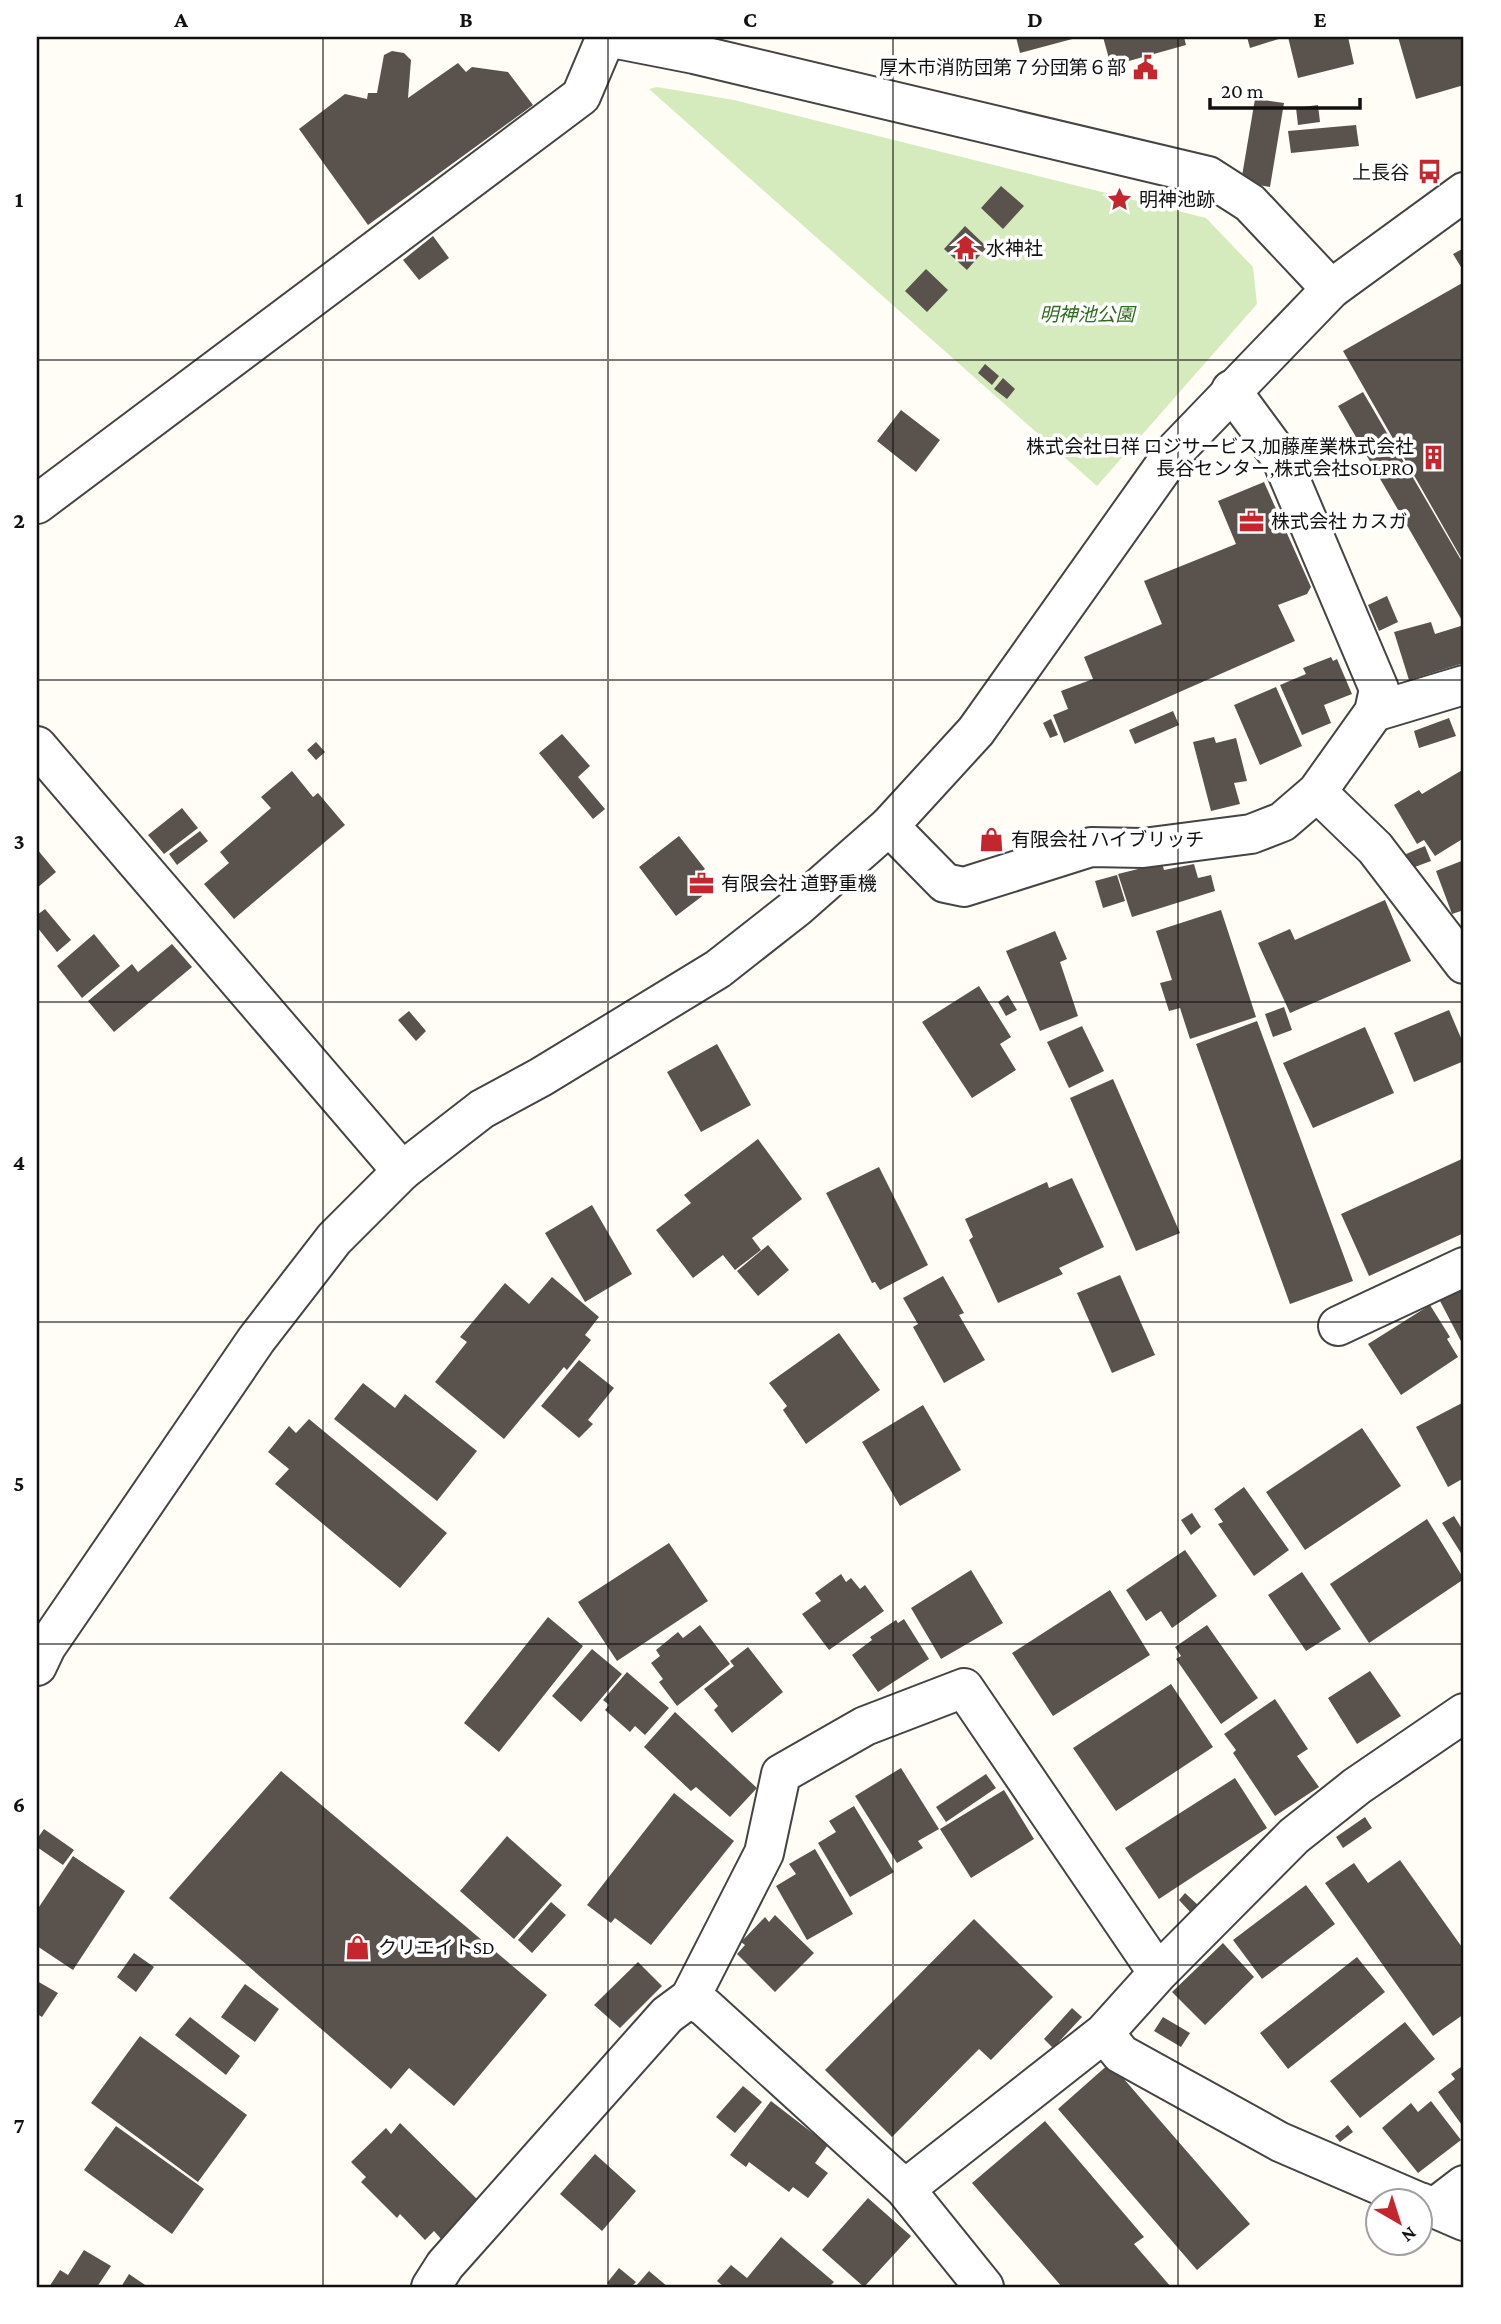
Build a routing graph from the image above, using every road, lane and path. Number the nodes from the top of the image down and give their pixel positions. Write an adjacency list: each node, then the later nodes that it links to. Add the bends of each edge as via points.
1 (607, 37): 3 (street, via 1208,176 1250,204); 5 (street, via 581,96)
2 (1464, 192): 3 (street)
3 (1331, 289): 4 (street)
4 (1231, 390): 7 (street, via 1281,458 1379,690); 10 (street, via 1174,452 976,731)
5 (37, 505)
6 (1464, 685): 7 (street)
7 (1374, 712): 9 (street)
8 (37, 746): 12 (street)
9 (1317, 792): 10 (street, via 1282,822 1251,834 1143,848 1091,846 964,887 945,883); 11 (street, via 1375,848)
10 (889, 826): 12 (street, via 718,969 482,1109)
11 (1464, 964)
12 (402, 1171): 15 (street, via 334,1240 256,1340)
13 (1464, 1267): 14 (street)
14 (1338, 1325)
15 (37, 1666)
16 (1464, 1713): 17 (street, via 1357,1786 1294,1836)
17 (1158, 1973): 18 (street, via 964,1688 865,1726 781,1774 764,1853); 19 (street)
18 (690, 1998): 21 (street); 23 (street, via 658,2026 445,2265)
19 (1104, 2033): 21 (street); 22 (street, via 1121,2054 1280,2142)
20 (1464, 2185): 22 (street)
21 (905, 2189): 24 (street)
22 (1435, 2208)
23 (432, 2287)
24 (984, 2287)

